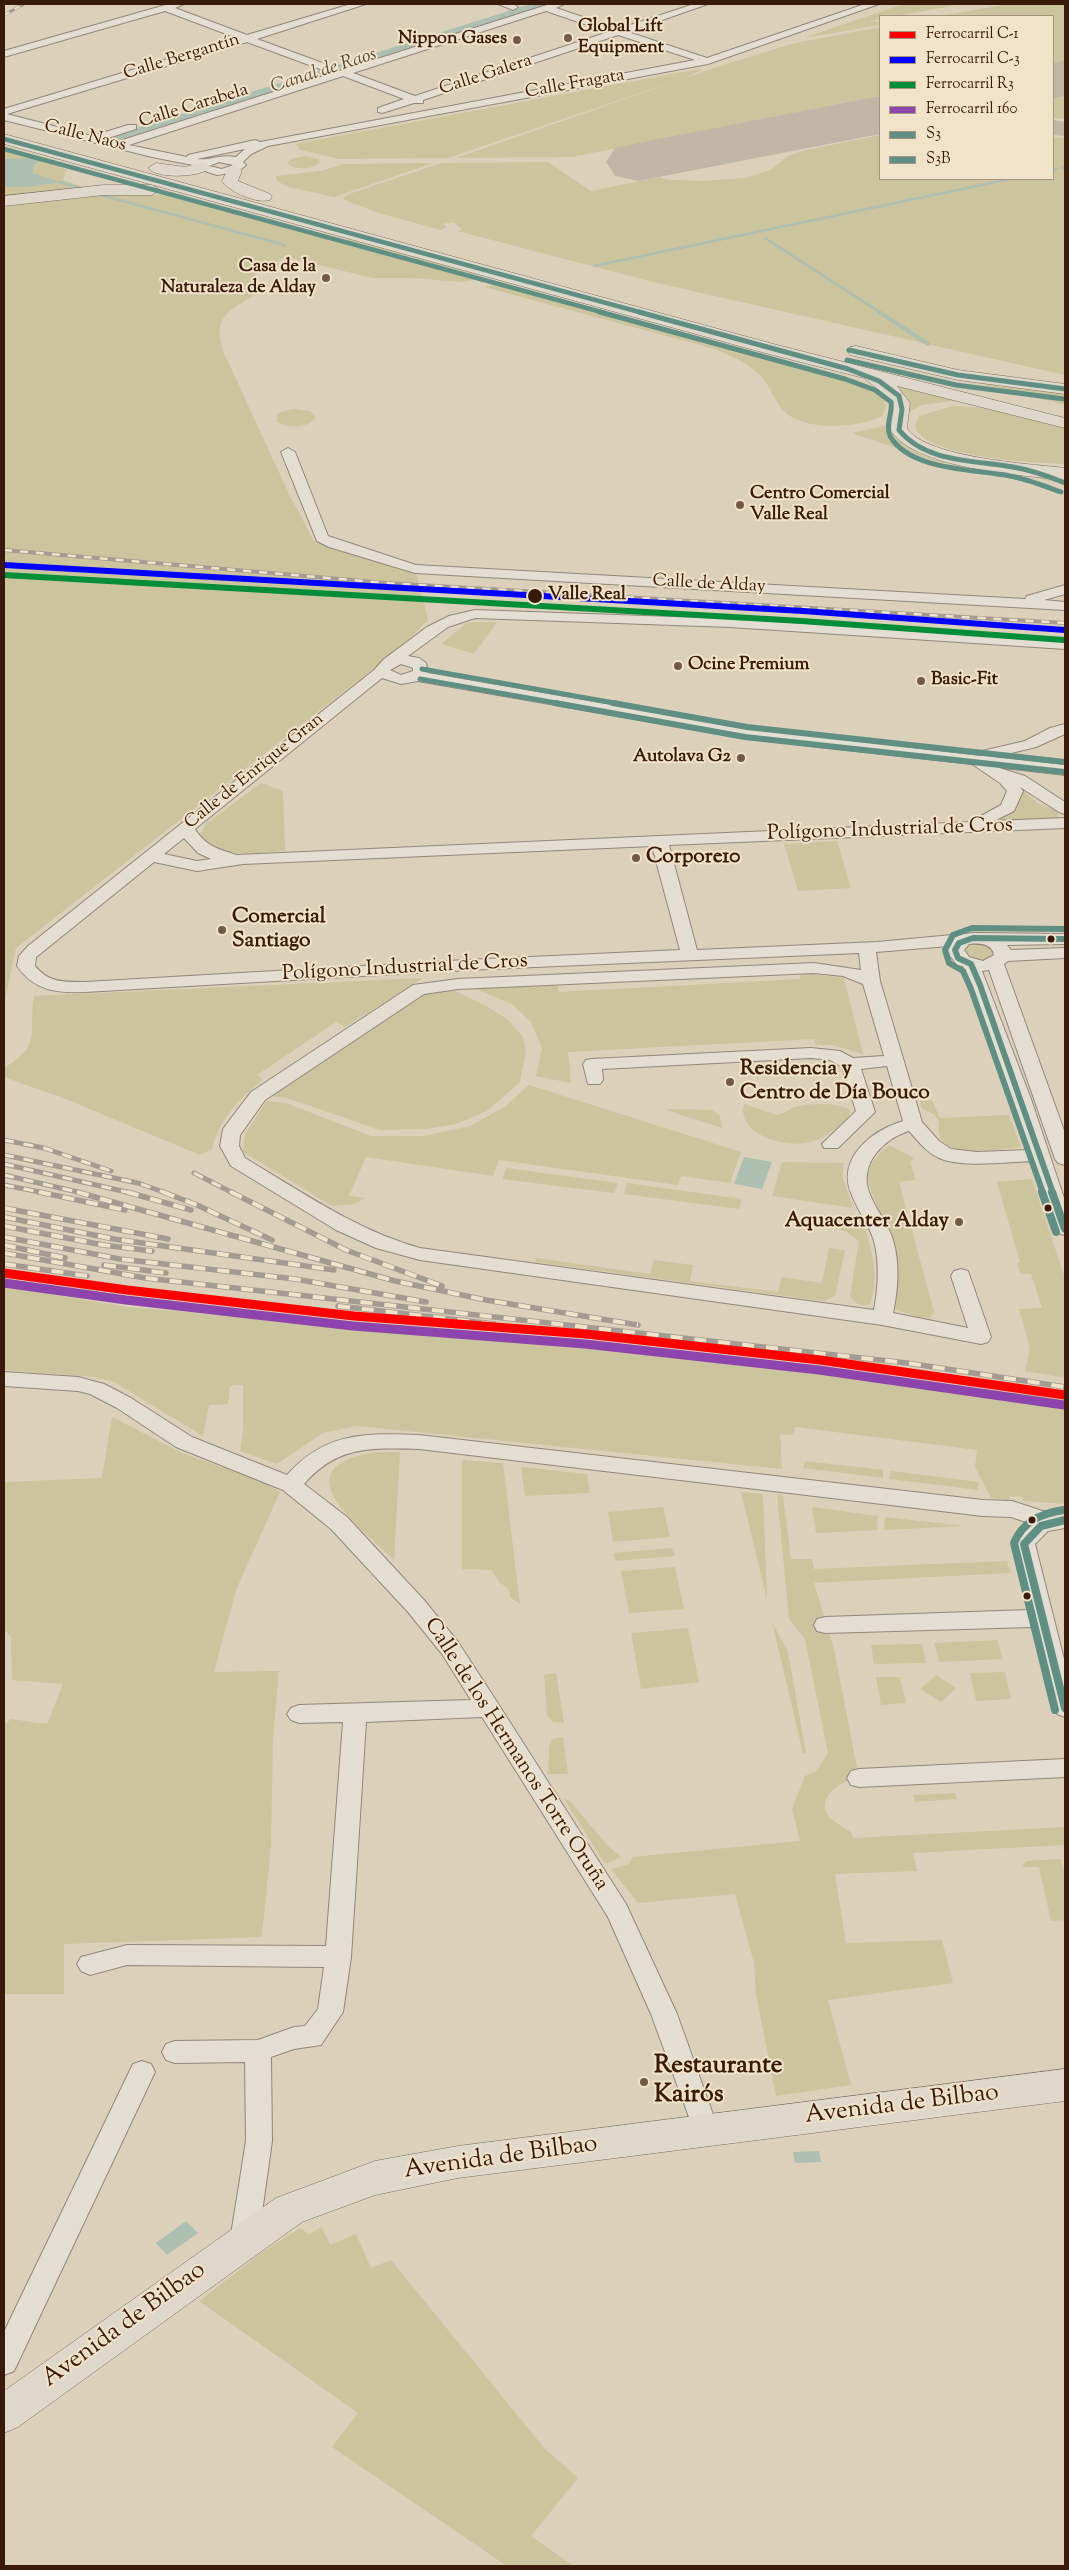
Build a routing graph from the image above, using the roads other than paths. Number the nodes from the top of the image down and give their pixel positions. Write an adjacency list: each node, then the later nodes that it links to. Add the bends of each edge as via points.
1 (179, 4): 8 (street)
2 (361, 4): 11 (street, Calle Bergantín)
3 (524, 4): 7 (street)
4 (559, 4): 9 (street)
5 (703, 4): 10 (street, Calle Galera)
6 (874, 4): 13 (street, Calle Fragata)
7 (508, 6): 14 (street)
8 (164, 8): 11 (street); 12 (street)
9 (545, 8): 10 (street); 15 (street)
10 (618, 32): 13 (street); 17 (street, Calle Galera)
11 (248, 38): 14 (street); 19 (street, Calle Bergantín)
12 (4, 54)
13 (708, 61): 18 (street, Calle Fragata)
14 (324, 67): 16 (street)
15 (343, 72): 17 (street); 30 (street)
16 (305, 73)
17 (414, 99): 18 (street); 21 (street, Calle Galera)
18 (442, 109): 23 (street, Calle Fragata)
19 (4, 112)
20 (4, 117): 27 (street, Calle Naos)
21 (360, 117): 23 (street); 28 (street, Calle Galera)
22 (145, 123): 27 (street, Calle Carabela)
23 (372, 123): 28 (street, Calle Fragata)
24 (4, 131): 25 (main road)
25 (29, 138): 31 (main road, via 170,171 186,172); 35 (main road)
26 (4, 139): 36 (main road)
27 (94, 139): 30 (street, Calle Naos)
28 (268, 142): 31 (street, Calle Galera); 31 (street, Calle Galera); 32 (street, via 247,151)
29 (4, 143): 33 (main road, via 79,169 82,177)
30 (116, 145): 31 (street, Calle Naos, via 167,157)
31 (207, 161): 32 (street); 32 (street, via 216,172)
32 (236, 166): 35 (main road, via 230,180 246,192)
33 (76, 188): 34 (main road); 36 (main road, via 176,194)
34 (4, 200)
35 (397, 236): 38 (main road)
36 (421, 253): 37 (main road)
37 (642, 312): 41 (main road); 45 (main road)
38 (767, 331): 39 (main road); 44 (main road)
39 (805, 340)
40 (833, 346): 42 (main road, via 958,375)
41 (848, 369): 43 (main road); 47 (main road, via 884,384 900,398 899,431)
42 (1065, 389)
43 (998, 406): 46 (main road); 47 (main road, via 960,402 926,409 912,416 908,428 911,438)
44 (1065, 408)
45 (1065, 417)
46 (1065, 423)
47 (920, 448): 49 (main road, via 946,456)
48 (288, 452): 54 (street, Calle de Alday, via 322,538 415,569)
49 (1015, 467): 50 (main road); 51 (main road)
50 (1065, 474)
51 (1065, 483)
52 (1065, 589): 54 (street, Calle de Alday)
53 (1065, 596): 55 (street, Calle de Alday)
54 (1013, 602): 55 (street, Calle de Alday)
55 (1032, 603): 56 (street, Calle de Alday)
56 (1065, 606)
57 (419, 643): 58 (street, via 445,622 475,614 720,623); 59 (street); 60 (street)
58 (1065, 645)
59 (394, 660): 60 (street); 61 (street, via 384,664)
60 (418, 669): 61 (street, Calle de Enrique Gran, via 406,679); 63 (street, via 747,727); 64 (street, via 750,734)
61 (387, 675): 69 (street, Calle de Enrique Gran, via 359,689)
62 (1065, 729): 63 (street, via 1030,744)
63 (988, 754): 65 (street)
64 (972, 759): 66 (street); 67 (street, via 1019,780); 70 (street, via 1006,780 1015,791 1008,808)
65 (1065, 762)
66 (1065, 770)
67 (1065, 809)
68 (1062, 824): 70 (street, Polígono Industrial de Cros)
69 (186, 827): 72 (street, Calle de Enrique Gran); 73 (street, Polígono Industrial de Cros, via 194,843)
70 (967, 827): 71 (street, Polígono Industrial de Cros)
71 (659, 840): 74 (street, Polígono Industrial de Cros); 82 (street)
72 (156, 852): 73 (street, Polígono Industrial de Cros); 75 (street, Polígono Industrial de Cros); 76 (street, Polígono Industrial de Cros)
73 (216, 856): 74 (street, Polígono Industrial de Cros)
74 (243, 860): 75 (street, Polígono Industrial de Cros, via 213,865)
75 (181, 864): 76 (street, Polígono Industrial de Cros)
76 (119, 882): 82 (street, Polígono Industrial de Cros, via 28,956 26,966 43,983 50,987 85,987)
77 (1065, 939): 78 (street, Polígono Industrial de Cros)
78 (990, 940): 79 (street, Polígono Industrial de Cros); 83 (street, via 1000,946)
79 (961, 944): 80 (street, Polígono Industrial de Cros); 84 (street, via 958,958)
80 (867, 947): 82 (street, Polígono Industrial de Cros); 85 (street)
81 (1065, 953): 83 (street)
82 (690, 955)
83 (999, 960): 84 (street, via 983,966); 92 (street)
84 (971, 964): 91 (street)
85 (870, 981): 86 (street); 95 (street, via 839,969 814,968 419,989 265,1091 246,1110 228,1139 230,1151 238,1162 335,1221 383,1244 420,1254)
86 (895, 1060): 87 (street); 89 (street)
87 (850, 1064): 88 (street, via 834,1055 811,1053 592,1064); 90 (street, via 866,1112)
88 (594, 1080)
89 (913, 1124): 91 (street, via 932,1146 946,1154 977,1158); 95 (street, via 887,1133 860,1164 856,1177 883,1241 886,1257 886,1302)
90 (831, 1144)
91 (1040, 1155): 93 (street)
92 (1065, 1159)
93 (1065, 1229)
94 (961, 1276): 95 (street, via 981,1337)
95 (882, 1318)
96 (4, 1379): 97 (street, Calle de los Hermanos Torre Oruña, via 78,1384 97,1389 184,1442)
97 (291, 1485): 98 (street, via 311,1462 339,1446 352,1442 412,1441); 103 (street, Calle de los Hermanos Torre Oruña, via 340,1523 416,1606 450,1648)
98 (983, 1508): 99 (street, via 1012,1510); 100 (street, via 1012,1520)
99 (1057, 1521): 100 (street, via 1038,1526)
100 (1030, 1534): 101 (street, via 1024,1544)
101 (1043, 1618): 102 (street); 104 (street)
102 (825, 1625)
103 (489, 1708): 105 (street); 115 (street, Calle de los Hermanos Torre Oruña, via 623,1922 664,2014)
104 (1065, 1708)
105 (355, 1713): 106 (street); 109 (street)
106 (299, 1714)
107 (1065, 1768): 108 (street)
108 (859, 1778)
109 (338, 1957): 110 (street, via 127,1955); 111 (street, via 330,2012 320,2028 312,2037 294,2038)
110 (90, 1964)
111 (258, 2051): 112 (street); 116 (street, via 259,2140)
112 (175, 2052)
113 (142, 2072): 117 (street)
114 (1065, 2085): 115 (main road, Avenida de Bilbao)
115 (706, 2131): 116 (main road, Avenida de Bilbao, via 458,2162 374,2178 290,2210)
116 (244, 2241): 118 (main road, Avenida de Bilbao)
117 (4, 2362)
118 (4, 2414)

